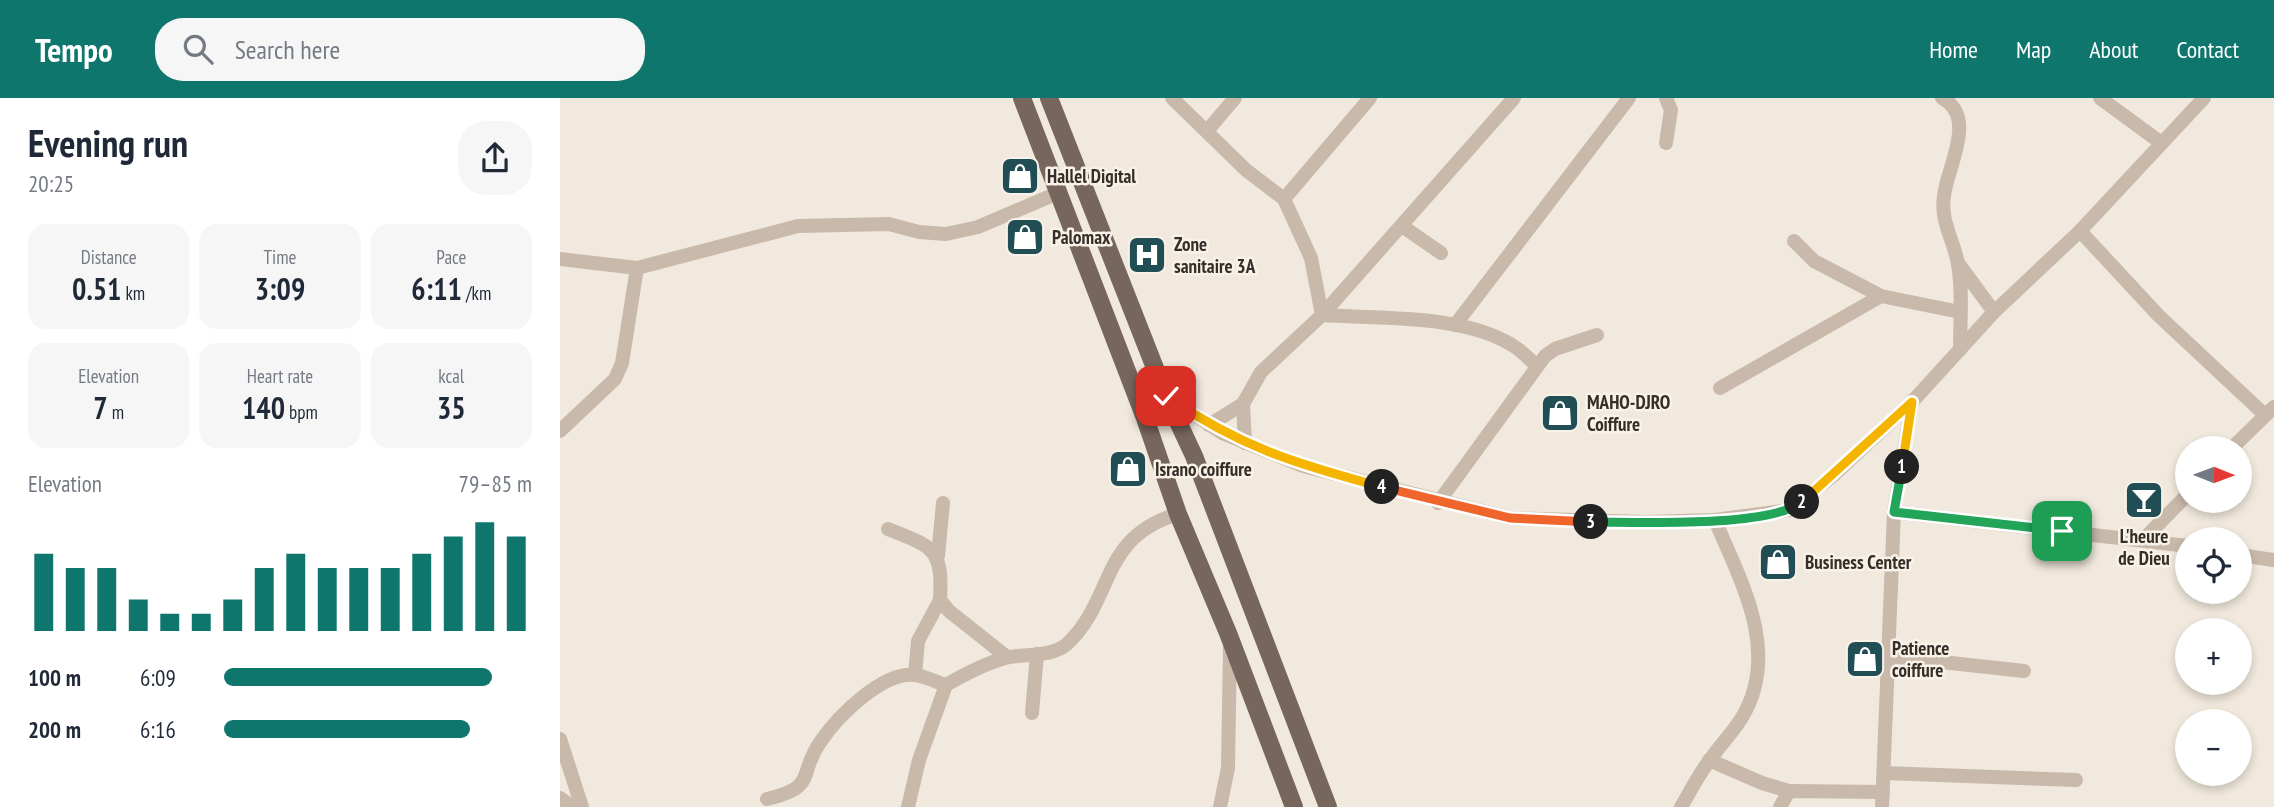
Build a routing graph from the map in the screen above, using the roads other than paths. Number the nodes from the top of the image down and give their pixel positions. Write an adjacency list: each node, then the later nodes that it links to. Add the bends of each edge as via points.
1 (1022, 98): 15 (main road)
2 (1049, 98): 33 (main road)
3 (1172, 98): 12 (street)
4 (1235, 98): 12 (street)
5 (1370, 98): 16 (street)
6 (1514, 98): 17 (street)
7 (1629, 98): 28 (street)
8 (1666, 98): 14 (street, via 1671,110)
9 (1941, 98): 22 (street, via 1958,117 1960,130 1943,200 1944,221)
10 (2100, 98): 13 (street)
11 (2204, 98): 13 (street)
12 (1207, 131): 16 (street)
13 (2160, 142): 18 (street)
14 (1667, 143)
15 (1060, 192): 23 (street, via 978,227 946,234 889,224 799,226); 45 (main road)
16 (1284, 199): 27 (street, via 1311,258)
17 (1402, 226): 20 (street); 27 (street)
18 (2080, 231): 26 (street); 36 (street, via 2159,316)
19 (1794, 241): 24 (street, via 1814,261)
20 (1441, 253)
21 (560, 258): 23 (street)
22 (1958, 263): 25 (street); 26 (street)
23 (636, 268): 38 (street, via 622,363 615,379)
24 (1881, 296): 25 (street); 32 (street)
25 (1961, 312): 30 (street)
26 (1994, 312): 30 (street)
27 (1322, 315): 28 (street); 35 (street, via 1261,372)
28 (1455, 325): 31 (street, via 1513,345)
29 (1597, 335): 31 (street, via 1555,349)
30 (1960, 350): 34 (street)
31 (1536, 366): 41 (street)
32 (1720, 388)
33 (1166, 396): 37 (street); 75 (main road, via 1194,456)
34 (1912, 402): 44 (street); 46 (street, via 1789,510)
35 (1243, 404): 37 (street); 40 (street)
36 (2269, 411): 39 (street)
37 (1209, 425): 40 (street)
38 (560, 431)
39 (2244, 436)
40 (1245, 443): 41 (street, via 1303,466)
41 (1438, 502): 46 (street, via 1535,521)
42 (943, 503): 50 (street)
43 (2175, 507): 48 (street)
44 (1894, 512): 48 (street); 56 (street)
45 (1178, 514): 54 (main road); 55 (street, via 1153,521 1119,552 1073,637 1059,649)
46 (1715, 520): 63 (street, via 1752,607 1758,649 1752,699)
47 (888, 529): 50 (street)
48 (2144, 539): 49 (street)
49 (2175, 544)
50 (938, 556): 53 (street)
51 (2252, 557): 52 (street)
52 (2274, 560)
53 (940, 600): 57 (street); 59 (street, via 918,641)
54 (1228, 633): 73 (street, via 1228,768); 74 (main road)
55 (1037, 654): 57 (street); 61 (street)
56 (1887, 656): 58 (street); 64 (street)
57 (1007, 657): 60 (street)
58 (2024, 671)
59 (915, 675): 60 (street); 69 (street, via 879,684 820,741 802,785)
60 (946, 685): 72 (street)
61 (1032, 713)
62 (560, 739): 71 (street)
63 (1709, 760): 66 (street); 76 (street)
64 (1884, 773): 65 (street); 67 (street)
65 (2076, 780)
66 (1789, 790): 67 (street); 77 (street)
67 (1883, 792): 78 (street)
68 (560, 797): 70 (street)
69 (767, 799)
70 (573, 807)
71 (582, 807)
72 (908, 807)
73 (1220, 807)
74 (1294, 807)
75 (1328, 807)
76 (1681, 807)
77 (1780, 807)
78 (1882, 807)

